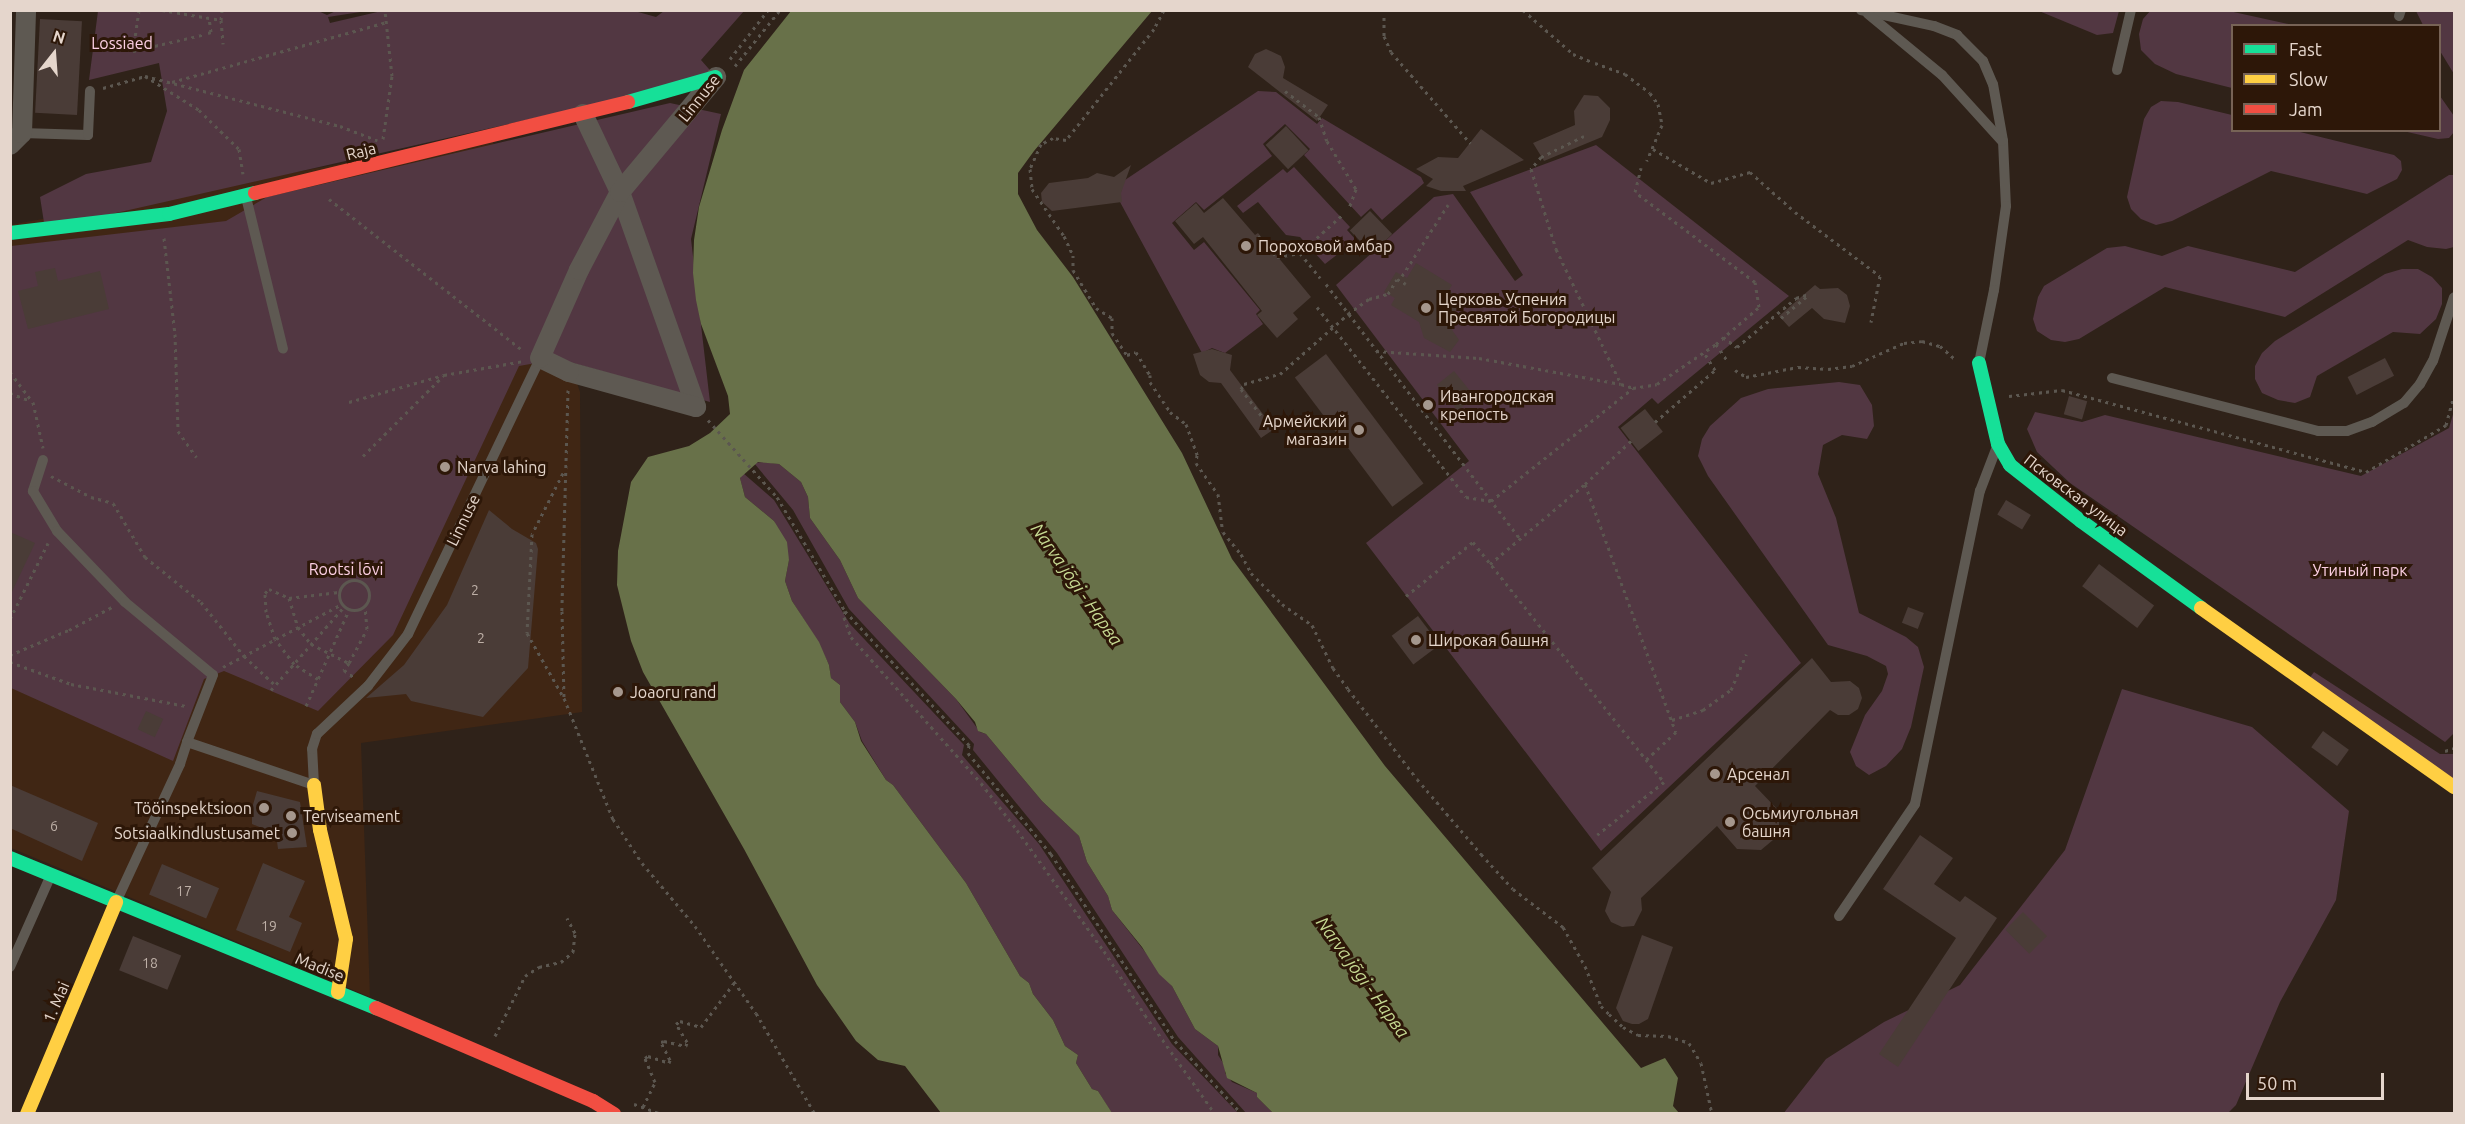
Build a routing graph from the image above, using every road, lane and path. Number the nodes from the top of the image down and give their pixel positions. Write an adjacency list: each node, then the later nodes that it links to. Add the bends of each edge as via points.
1 (26, 10): 27 (street)
2 (139, 10): 17 (path, via 133,51)
3 (162, 10): 13 (path)
4 (222, 10): 14 (path)
5 (385, 10): 15 (path)
6 (768, 10): 21 (path, Linnuse)
7 (780, 10): 21 (path, via 735,66)
8 (1164, 10): 138 (path, via 1154,29 1066,140 1053,138 1041,144 1030,168 1032,189 1073,255 1072,270 1096,308 1112,318 1112,333 1127,354 1136,352 1170,412 1186,424 1196,463 1218,494 1223,532 1251,573 1282,604 1312,625 1348,689 1481,854 1513,890 1563,927 1601,1006 1623,1028 1638,1035 1668,1036 1689,1043 1701,1063)
9 (1523, 10): 30 (path, via 1573,54 1625,74 1650,93 1658,104 1662,125)
10 (2131, 10): 19 (lane)
11 (1864, 11): 28 (lane, via 1942,75); 28 (lane, Псковская улица, via 1934,26 1967,42 1983,61 1993,84)
12 (1384, 17): 29 (path, via 1384,36 1391,52)
13 (209, 18): 14 (path); 16 (path)
14 (221, 20): 18 (path)
15 (387, 22): 22 (path); 22 (path, via 392,75 383,142 340,126)
16 (208, 33)
17 (202, 35)
18 (223, 44)
19 (2117, 70)
20 (145, 76): 22 (path); 23 (path); 35 (path, via 199,110 239,149)
21 (716, 77): 25 (street, Raja); 34 (street, Linnuse)
22 (170, 82)
23 (90, 91): 27 (lane, via 88,135)
24 (1285, 91): 37 (path, via 1319,117 1327,141 1356,189)
25 (583, 114): 33 (street, Raja); 34 (street)
26 (1584, 136): 69 (path, via 1541,157 1531,169 1556,249)
27 (16, 139)
28 (2003, 141): 63 (lane, Псковская улица, via 2006,206)
29 (1470, 143)
30 (1653, 149): 31 (path); 53 (path, via 1711,183 1750,172 1794,213 1880,276)
31 (1647, 161)
32 (1641, 168): 55 (path, via 1635,192 1755,282 1759,307)
33 (307, 181): 35 (street, Raja); 60 (path, via 518,349)
34 (620, 192): 60 (street, Linnuse, via 579,270); 66 (street, via 696,407)
35 (246, 196): 38 (street, Raja); 57 (lane)
36 (1448, 205): 43 (path)
37 (1349, 208)
38 (161, 215): 40 (street, Raja); 80 (path, via 175,334 178,431)
39 (1342, 215): 42 (path)
40 (10, 232)
41 (1258, 236): 42 (path, via 1277,257)
42 (1300, 253): 44 (path)
43 (1402, 276)
44 (1320, 278)
45 (1326, 284): 51 (path)
46 (1406, 284): 47 (path, via 1397,279 1388,294)
47 (1383, 295): 48 (path); 51 (path, via 1369,299)
48 (1391, 296)
49 (2454, 297): 68 (lane, via 2433,361 2420,384 2404,403 2372,422 2346,431 2318,431)
50 (1317, 308): 54 (path)
51 (1348, 314): 54 (path); 58 (path)
52 (1781, 318): 55 (path, via 1809,294 1796,298 1737,347)
53 (1871, 322)
54 (1333, 327): 76 (path, via 1280,374 1244,384 1241,389); 84 (path, via 1466,497)
55 (1724, 337): 56 (path)
56 (1716, 344): 59 (path); 61 (path)
57 (283, 349)
58 (1376, 351): 69 (path, via 1479,358); 84 (path)
59 (1703, 351): 70 (path, via 1658,384); 74 (path, via 1715,370)
60 (540, 358): 66 (street); 67 (path); 110 (lane, Linnuse, via 408,634)
61 (1728, 362)
62 (1958, 362): 64 (path, via 1940,346 1922,341 1904,342 1852,366 1798,367 1746,377)
63 (1979, 363): 78 (street, Псковская улица)
64 (1736, 370)
65 (10, 372): 72 (path)
66 (569, 372): 82 (path)
67 (444, 375): 73 (path); 79 (path)
68 (2112, 378)
69 (1621, 384): 70 (path)
70 (1633, 388): 84 (path)
71 (10, 393): 72 (path)
72 (33, 402): 81 (path)
73 (350, 402)
74 (1655, 422)
75 (713, 426): 95 (path, via 777,497)
76 (1270, 427)
77 (1631, 441): 83 (path)
78 (1998, 444): 119 (street, Псковская улица, via 2010,465 2028,481 2303,683); 124 (lane, via 1980,491 1916,804)
79 (363, 456)
80 (196, 457)
81 (44, 460): 85 (lane, via 33,491); 103 (path, via 50,475 80,492 113,503 145,557 201,602)
82 (564, 471): 112 (path); 112 (path, via 532,534 527,633)
83 (1585, 484): 86 (path); 115 (path)
84 (1491, 501): 86 (path)
85 (55, 528): 91 (lane); 96 (path)
86 (1520, 538): 87 (path)
87 (1490, 564): 89 (path, via 1473,542); 117 (path)
88 (339, 592): 90 (path); 92 (path); 93 (path, via 349,581 359,581 369,592)
89 (1406, 596)
90 (289, 598): 97 (path); 98 (path, via 269,589 265,593 266,612)
91 (125, 602): 102 (path); 107 (lane)
92 (343, 606): 94 (path); 97 (path); 99 (path)
93 (366, 606): 94 (path); 105 (path, via 367,629)
94 (349, 610): 100 (path)
95 (845, 611): 136 (path, via 851,637 981,783 1017,830); 137 (path, via 969,745 968,753 1052,854 1175,1041)
96 (10, 619)
97 (298, 627): 98 (path); 99 (path)
98 (275, 639): 103 (path); 106 (path)
99 (311, 644): 100 (path); 106 (path)
100 (329, 654): 105 (path); 108 (path)
101 (1746, 654): 115 (path, via 1731,690 1703,710)
102 (10, 655)
103 (244, 656): 107 (path); 109 (path)
104 (10, 662): 114 (path, via 71,684)
105 (349, 663): 110 (path, via 344,670)
106 (294, 664): 108 (path); 109 (path)
107 (211, 673): 114 (lane)
108 (318, 679): 113 (path)
109 (275, 685): 111 (path)
110 (368, 686): 118 (lane, Linnuse, via 317,734 312,749)
111 (271, 690)
112 (564, 698): 127 (path, via 613,819)
113 (306, 706)
114 (200, 709): 116 (lane)
115 (1672, 720): 117 (path, via 1676,732)
116 (187, 742): 118 (lane); 123 (lane)
117 (1646, 760): 120 (path, via 1664,782)
118 (314, 785): 128 (street, Linnuse, via 320,830 346,939)
119 (2454, 787)
120 (1597, 835)
121 (10, 858): 122 (street, Madise)
122 (50, 875): 123 (street, Madise); 126 (lane)
123 (116, 902): 128 (street, Madise); 132 (street, 1. Mai)
124 (1839, 916)
125 (567, 918): 129 (path, via 575,933 573,952 561,962 539,967 525,976)
126 (10, 967)
127 (734, 982): 131 (path, via 701,1027 680,1021 676,1024 686,1046 661,1042 669,1063 645,1058 655,1082); 135 (path)
128 (338, 992): 133 (street, Madise)
129 (491, 1042)
130 (629, 1102): 131 (path)
131 (643, 1107): 134 (path)
132 (27, 1113)
133 (614, 1113)
134 (661, 1113)
135 (815, 1113)
136 (1215, 1113)
137 (1242, 1113)
138 (1712, 1113)

